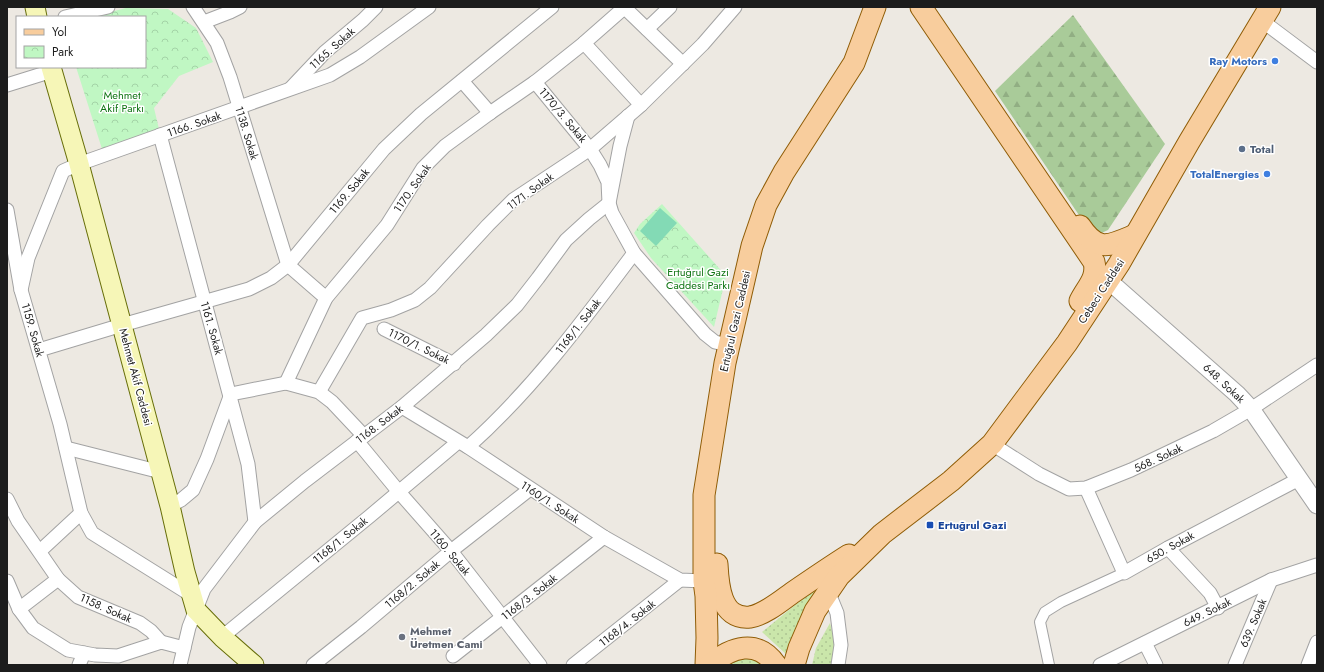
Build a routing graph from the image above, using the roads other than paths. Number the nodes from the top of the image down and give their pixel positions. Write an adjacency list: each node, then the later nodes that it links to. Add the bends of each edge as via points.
1 (108, 7): 15 (street)
2 (192, 7): 16 (street, 1138. Sokak)
3 (376, 7): 26 (street, 1165. Sokak, via 325,52)
4 (429, 7): 26 (street, 1166. Sokak, via 360,58 330,75)
5 (552, 7): 23 (street, 1169. Sokak)
6 (625, 7): 17 (street); 18 (street, 1170. Sokak)
7 (670, 7): 17 (street)
8 (735, 7): 21 (street, 1171. Sokak)
9 (875, 7): 20 (main road, Ertuğrul Gazi Caddesi)
10 (888, 7): 20 (main road, via 869,44)
11 (921, 7): 45 (main road, via 1094,262 1096,268 1092,283 1077,308)
12 (931, 7): 36 (main road, via 1083,231 1098,244 1107,245)
13 (233, 9): 16 (street)
14 (1266, 14): 19 (street); 36 (main road, Cebeci Caddesi)
15 (69, 16)
16 (204, 22): 28 (street, 1138. Sokak, via 217,43)
17 (647, 29): 21 (street)
18 (584, 43): 24 (street, 1170. Sokak); 27 (street)
19 (1317, 62)
20 (854, 63): 46 (main road, Ertuğrul Gazi Caddesi, via 784,172 766,205 752,246)
21 (683, 64): 27 (street, 1171. Sokak)
22 (51, 69): 25 (street); 33 (main road, Mehmet Akif Caddesi)
23 (462, 81): 29 (street); 38 (street, 1169. Sokak, via 421,114 384,149)
24 (535, 82): 29 (street, 1170. Sokak); 32 (street, 1170/3. Sokak)
25 (7, 85)
26 (289, 90): 28 (street, 1166. Sokak)
27 (641, 105): 30 (street, 1171. Sokak)
28 (239, 108): 31 (street, 1166. Sokak); 38 (street, 1138. Sokak)
29 (490, 113): 41 (street, 1170. Sokak, via 445,146 423,168 387,225)
30 (628, 116): 32 (street, 1171. Sokak); 34 (street)
31 (160, 135): 33 (street, 1166. Sokak); 42 (street, 1161. Sokak)
32 (590, 149): 34 (street, 1170/3. Sokak, via 608,182); 51 (street, 1171. Sokak, via 514,200 488,224 430,288 415,300 362,318)
33 (79, 164): 40 (street, 1166. Sokak, via 63,172 28,258); 43 (main road, Mehmet Akif Caddesi)
34 (609, 203): 37 (street); 48 (street, 1168. Sokak, via 566,240 516,305)
35 (7, 210): 40 (street, 1159. Sokak)
36 (1135, 235): 39 (main road, Cebeci Caddesi)
37 (634, 253): 46 (street, via 705,334 715,342); 56 (street, 1168/1. Sokak, via 545,368 494,424)
38 (288, 265): 41 (street); 42 (street, 1169. Sokak, via 271,278 249,289)
39 (1109, 281): 45 (main road, Cebeci Caddesi); 54 (street, 648. Sokak)
40 (21, 290): 47 (street, 1159. Sokak)
41 (326, 298): 50 (street, 1170. Sokak)
42 (204, 302): 43 (street, 1169. Sokak); 52 (street, 1161. Sokak)
43 (122, 324): 47 (street, 1169. Sokak); 60 (main road, Mehmet Akif Caddesi)
44 (384, 329): 48 (street, 1170/1. Sokak)
45 (1067, 343): 57 (main road, Cebeci Caddesi)
46 (728, 346): 59 (main road, Ertuğrul Gazi Caddesi)
47 (39, 350): 58 (street, 1159. Sokak)
48 (454, 364): 53 (street, 1168. Sokak)
49 (1317, 364): 54 (street, 568. Sokak)
50 (286, 383): 51 (street, 1160. Sokak); 52 (street, 1160. Sokak)
51 (319, 392): 55 (street, 1160. Sokak, via 332,402)
52 (231, 394): 66 (street, via 193,490); 69 (street, 1161. Sokak, via 248,464)
53 (402, 407): 55 (street, 1168. Sokak); 56 (street, 1160/1. Sokak)
54 (1251, 409): 61 (street, 648. Sokak); 62 (street, 568. Sokak, via 1165,455)
55 (361, 438): 64 (street, 1160. Sokak); 69 (street, 1168. Sokak)
56 (463, 444): 63 (street, 1160/1. Sokak); 64 (street, 1168/1. Sokak)
57 (992, 444): 62 (street, 568. Sokak, via 1069,489); 70 (main road, Cebeci Caddesi, via 951,481)
58 (66, 448): 60 (street); 68 (street, 1159. Sokak)
59 (709, 460): 70 (main road, via 716,502 718,588 731,612 751,617 768,609); 79 (main road, Ertuğrul Gazi Caddesi, via 704,495)
60 (161, 472): 66 (main road, Mehmet Akif Caddesi)
61 (1299, 479): 67 (street, 648. Sokak); 72 (street, 650. Sokak)
62 (1086, 488): 76 (street)
63 (530, 489): 71 (street, 1160/1. Sokak); 74 (street, 1168/2. Sokak)
64 (399, 492): 74 (street, 1160. Sokak); 87 (street, 1168/1. Sokak)
65 (7, 499): 73 (street, 1158. Sokak, via 18,521)
66 (170, 506): 84 (main road, Mehmet Akif Caddesi)
67 (1317, 506)
68 (82, 513): 73 (street); 84 (street, 1159. Sokak, via 92,533)
69 (255, 522): 84 (street, 1168. Sokak)
70 (882, 534): 82 (main road)
71 (604, 537): 78 (street, 1160/1. Sokak); 86 (street, 1168/3. Sokak)
72 (1168, 548): 76 (street, 650. Sokak); 85 (street, via 1210,594)
73 (40, 551): 77 (street, 1158. Sokak)
74 (451, 551): 86 (street, 1160. Sokak); 96 (street, 1168/2. Sokak)
75 (1317, 565): 80 (street, 649. Sokak)
76 (1124, 573): 104 (street, via 1045,612 1040,622)
77 (58, 579): 83 (street); 88 (street, 1158. Sokak, via 78,597 140,623 152,631)
78 (680, 580): 79 (street, 1160/1. Sokak); 98 (street, 1168/4. Sokak)
79 (704, 580): 99 (main road, Ertuğrul Gazi Caddesi, via 707,619)
80 (1271, 580): 85 (street, 649. Sokak); 107 (street, 639. Sokak)
81 (7, 582): 83 (street)
82 (828, 591): 102 (main road, via 810,623); 103 (street, via 837,613 841,645)
83 (13, 602): 93 (street, via 34,628)
84 (193, 603): 87 (main road); 91 (street, 1168. Sokak)
85 (1218, 608): 90 (street, 649. Sokak)
86 (503, 618): 92 (street, 1168/3. Sokak); 97 (street, 1160. Sokak)
87 (222, 637): 95 (main road)
88 (161, 642): 91 (street); 93 (street, via 118,656 95,655)
89 (1317, 642): 108 (street)
90 (1145, 643): 105 (street, 649. Sokak); 106 (street)
91 (184, 648): 94 (street, 1168. Sokak)
92 (453, 656)
93 (82, 659)
94 (180, 665)
95 (254, 665)
96 (313, 665)
97 (540, 665)
98 (573, 665)
99 (706, 665)
100 (710, 665): 101 (main road, via 722,655 747,647 765,652)
101 (776, 665)
102 (794, 665)
103 (838, 665)
104 (1049, 665)
105 (1100, 665)
106 (1156, 665)
107 (1235, 665)
108 (1308, 665)

